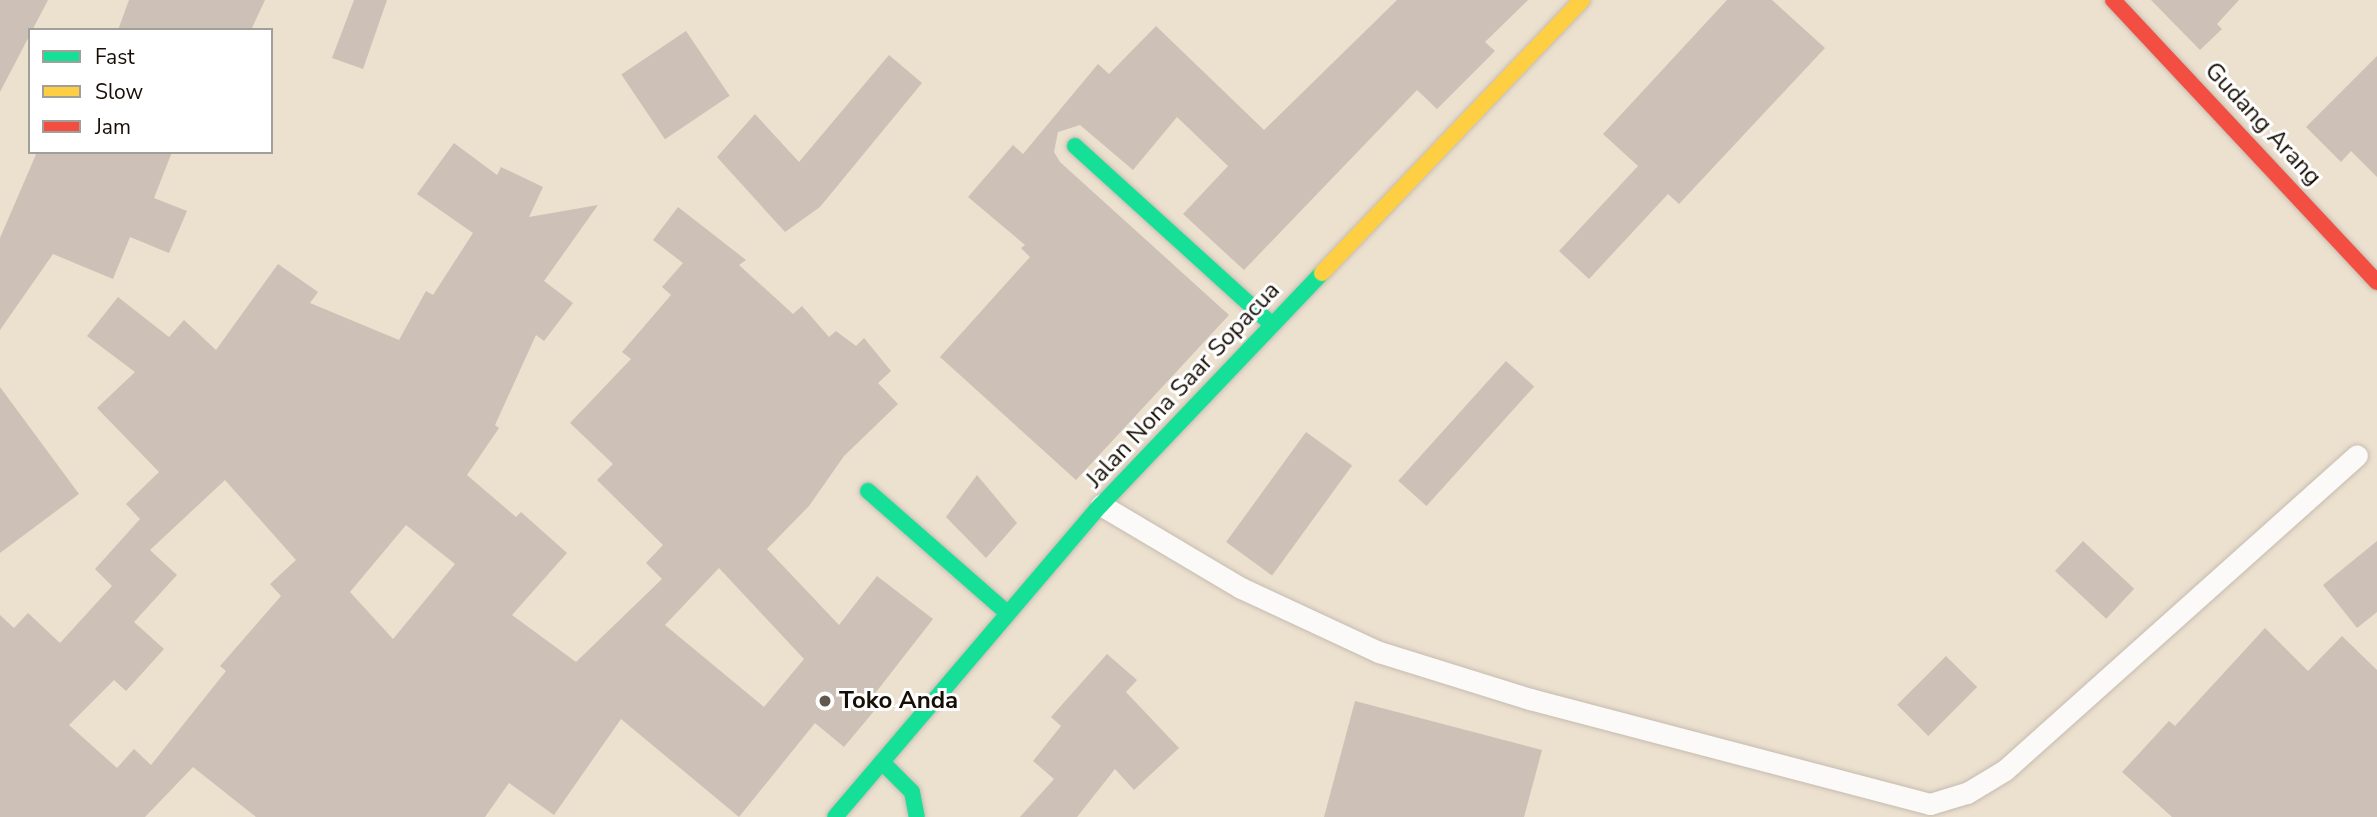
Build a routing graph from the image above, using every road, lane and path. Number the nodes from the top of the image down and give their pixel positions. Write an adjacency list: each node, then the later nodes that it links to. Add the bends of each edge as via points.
1 (1581, 0): 5 (main road, Jalan Nona Saar Sopacua)
2 (2113, 0): 4 (main road, Gudang Arang)
3 (1074, 146): 5 (main road)
4 (2377, 282)
5 (1271, 324): 8 (main road, Jalan Nona Saar Sopacua)
6 (2357, 455): 8 (lane, via 2005,770 1967,793 1930,804 1530,699 1379,652 1241,588)
7 (868, 491): 9 (main road)
8 (1101, 505): 9 (main road, Jalan Nona Saar Sopacua)
9 (1006, 612): 10 (main road, Jalan Nona Saar Sopacua)
10 (882, 762): 11 (main road, Jalan Nona Saar Sopacua); 12 (main road, via 912,792)
11 (835, 817)
12 (917, 817)

